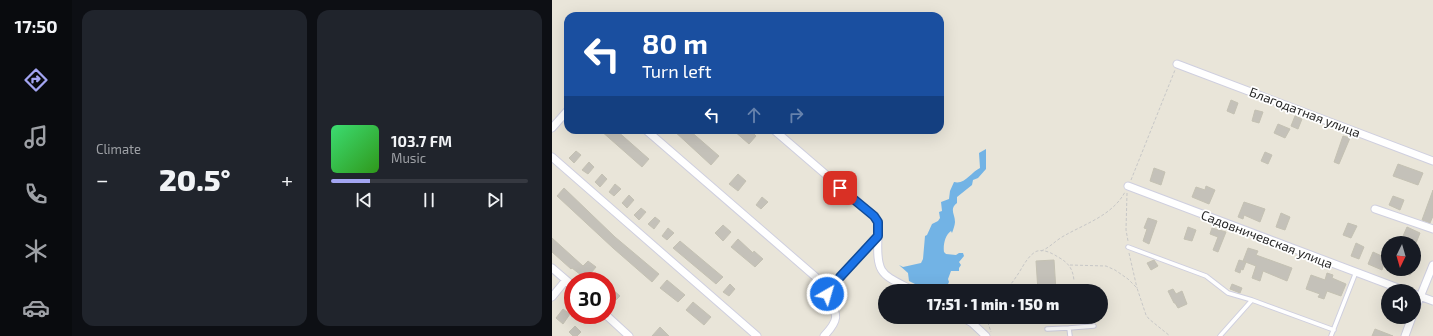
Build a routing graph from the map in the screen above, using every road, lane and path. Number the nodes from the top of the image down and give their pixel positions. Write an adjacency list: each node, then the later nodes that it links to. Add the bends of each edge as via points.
1 (1177, 64): 7 (street, Благодатная улица); 8 (path)
2 (564, 114): 3 (street)
3 (552, 128)
4 (651, 134): 26 (street, via 818,279)
5 (779, 134): 11 (street, via 874,216 878,222)
6 (552, 156): 41 (street)
7 (1433, 161)
8 (1128, 186): 12 (path); 13 (path, via 1120,201 1097,219); 17 (street, Садовничевская улица)
9 (1375, 209): 10 (street)
10 (1433, 229)
11 (878, 236): 21 (street, via 878,262 881,270); 26 (street)
12 (1128, 247): 24 (path); 29 (lane, via 1206,276 1228,293)
13 (1041, 251): 14 (path, via 1052,253); 22 (path, via 1030,257)
14 (1070, 265): 19 (path); 24 (path, via 1106,266 1128,279)
15 (1433, 265): 25 (street)
16 (552, 268): 18 (street)
17 (1356, 272): 23 (street, Садовничевская улица); 38 (lane)
18 (564, 278)
19 (1074, 281)
20 (564, 282): 28 (street)
21 (901, 284)
22 (1010, 284)
23 (1388, 284)
24 (1137, 288): 44 (path, via 1149,320)
25 (1421, 288)
26 (827, 294): 42 (street, via 836,319 833,327)
27 (1421, 296): 30 (street)
28 (552, 297)
29 (1252, 300): 38 (lane); 45 (lane)
30 (1433, 301)
31 (616, 324): 40 (street)
32 (973, 324): 39 (street)
33 (988, 324): 39 (path)
34 (1409, 324): 47 (street)
35 (1094, 326): 36 (lane)
36 (1069, 328): 37 (lane); 43 (lane)
37 (1047, 329)
38 (1334, 330): 46 (lane)
39 (989, 335)
40 (629, 336)
41 (757, 336)
42 (824, 336)
43 (1070, 336)
44 (1170, 336)
45 (1220, 336)
46 (1331, 336)
47 (1405, 336)

